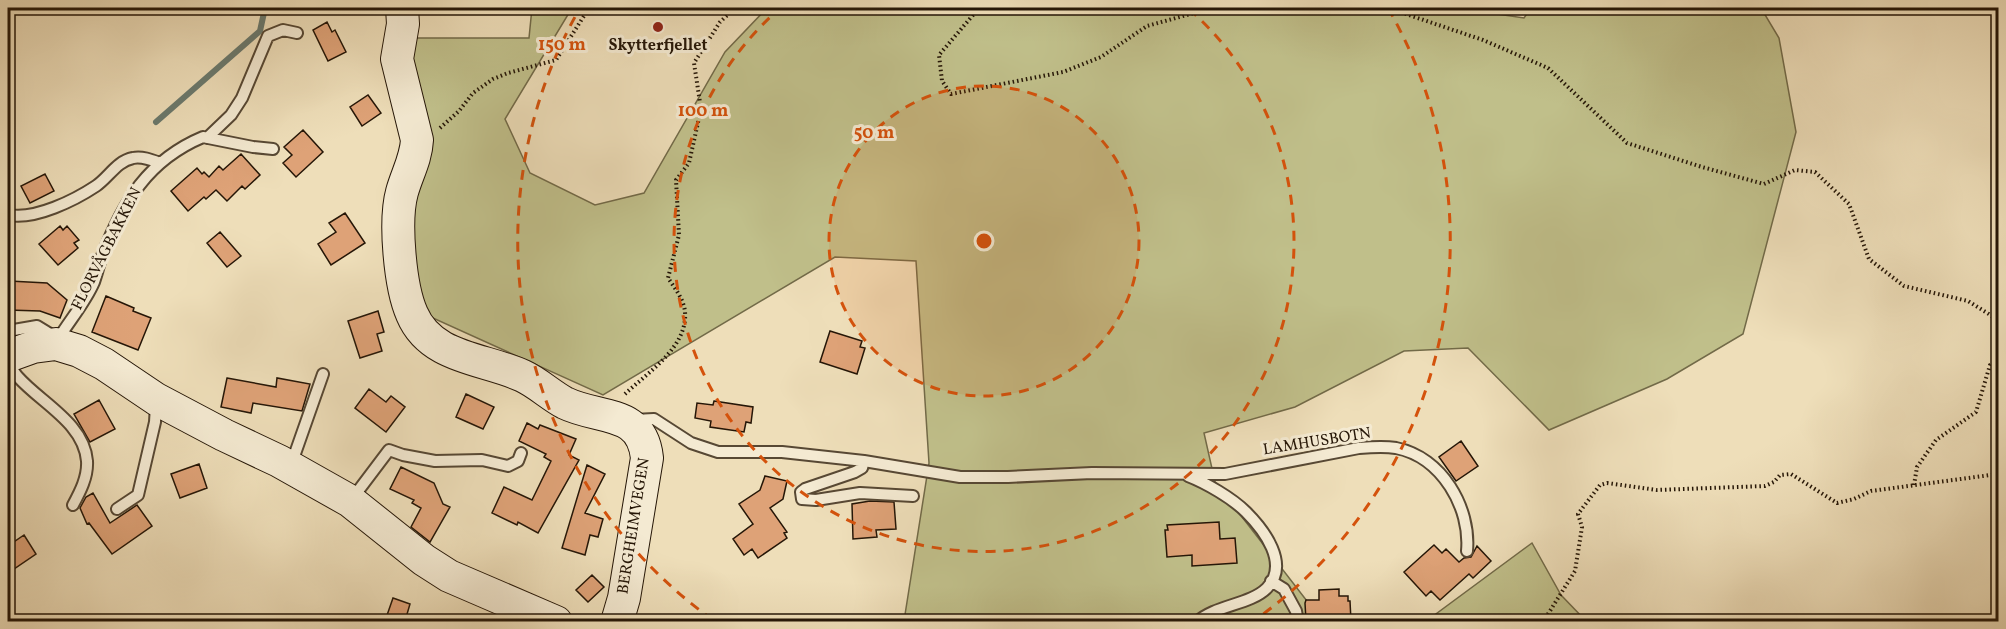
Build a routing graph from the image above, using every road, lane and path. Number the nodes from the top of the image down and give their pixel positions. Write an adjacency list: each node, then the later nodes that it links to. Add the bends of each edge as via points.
1 (402, 8): 9 (street, via 397,59)
2 (590, 8): 9 (path, via 556,60 493,79 473,93 434,133)
3 (735, 8): 21 (path, via 720,22 694,63 701,109 690,164 676,180 679,235 668,278 685,311 684,329 673,349)
4 (979, 8): 5 (path, via 939,55 942,81 951,94 1063,72 1101,57 1147,26)
5 (1212, 8)
6 (1388, 8): 13 (path, via 1483,40 1548,68 1628,143 1764,184 1795,170 1815,172 1849,204 1869,259 1904,286 1968,302)
7 (297, 33): 8 (lane, FLORVÅGBAKKEN, via 283,30 268,36 242,98)
8 (207, 138): 10 (lane); 11 (lane, FLORVÅGBAKKEN, via 196,140)
9 (417, 140): 21 (street, via 401,193 398,225 405,290 412,315 423,333 453,353 498,366 535,382 564,402)
10 (273, 149)
11 (160, 163): 12 (lane, FLORVÅGBAKKEN, via 131,158 97,186 59,206 31,215); 15 (lane, FLORVÅGBAKKEN, via 135,189 85,300)
12 (9, 214)
13 (1998, 324)
14 (8, 331): 15 (lane, via 37,326)
15 (57, 342): 16 (street); 20 (street, via 104,364)
16 (8, 356)
17 (1998, 358): 27 (path, via 1990,365 1976,412 1936,440 1917,467)
18 (8, 362): 30 (lane, via 81,441 87,464)
19 (323, 374): 24 (lane)
20 (156, 399): 24 (street); 31 (lane, via 155,422 138,495)
21 (616, 419): 23 (lane, LAMHUSBOTN, via 654,419 691,443 718,452 782,452); 35 (street, BERGHEIMVEGEN, via 643,438 647,458)
22 (522, 453): 29 (lane, via 518,461 508,466 482,460 422,459 389,450)
23 (864, 461): 25 (lane, LAMHUSBOTN, via 960,477); 28 (lane, via 855,472 805,489 802,499 860,493)
24 (290, 468): 29 (street)
25 (1179, 473): 32 (lane, LAMHUSBOTN, via 1225,474 1359,448 1397,448 1424,461 1443,476 1454,492 1464,522); 33 (lane, LAMHUSBOTN, via 1210,486 1246,511 1276,556)
26 (1998, 474): 27 (path)
27 (1914, 485): 38 (path, via 1871,491 1837,503 1791,474 1780,475 1764,486 1657,490 1600,485 1578,514 1582,527 1575,571)
28 (913, 496)
29 (350, 501): 34 (street, via 449,576)
30 (73, 505)
31 (117, 509)
32 (1467, 551)
33 (1271, 581): 36 (lane, via 1262,592); 37 (lane, via 1284,589)
34 (556, 621)
35 (617, 621)
36 (1197, 621)
37 (1298, 621)
38 (1543, 621)

